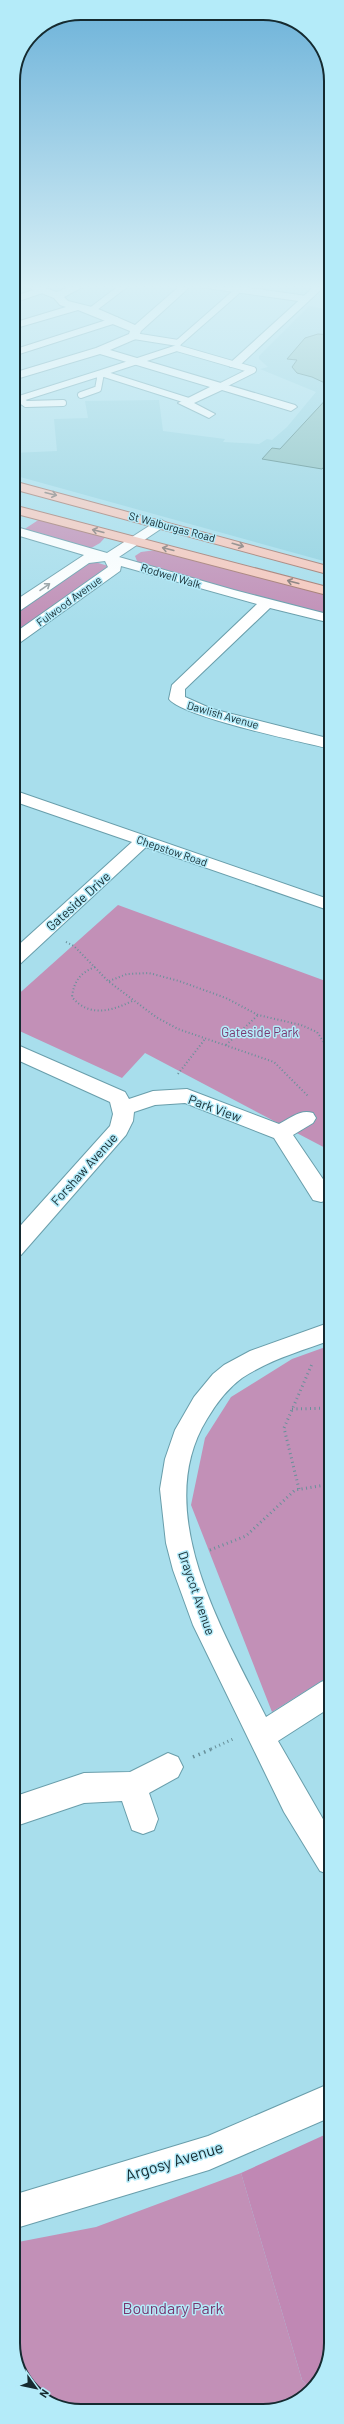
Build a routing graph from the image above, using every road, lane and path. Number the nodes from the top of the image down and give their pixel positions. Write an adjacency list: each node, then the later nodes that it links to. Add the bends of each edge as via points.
1 (177, 397): 5 (lane)
2 (197, 397): 5 (street)
3 (258, 397): 7 (street)
4 (20, 400): 6 (lane, via 26,404)
5 (189, 401): 8 (street, via 184,403)
6 (63, 403)
7 (291, 407)
8 (209, 414)
9 (20, 486): 11 (main road, St Walburgas Road, one-way to 11)
10 (20, 511): 13 (main road, St Walburgas Road, one-way to 10)
11 (160, 523): 13 (street, Fulwood Avenue); 15 (main road, St Walburgas Road, one-way to 15)
12 (20, 532): 14 (street, Rodwell Walk)
13 (136, 540): 14 (street, Fulwood Avenue); 16 (main road, St Walburgas Road, one-way to 13)
14 (110, 557): 17 (street, Fulwood Avenue, one-way to 14, via 85,559); 18 (street, Rodwell Walk); 20 (street, Fulwood Avenue, via 115,568)
15 (324, 569)
16 (324, 590)
17 (20, 604)
18 (266, 604): 19 (street, Rodwell Walk); 21 (street, Dawlish Avenue, via 177,688 177,699 206,712)
19 (324, 617)
20 (20, 636)
21 (324, 742)
22 (20, 798): 23 (street, Chepstow Road)
23 (143, 842): 24 (street, Chepstow Road); 25 (street, Gateside Drive)
24 (324, 904)
25 (44, 932): 26 (street, Gateside Drive); 27 (path, via 74,946)
26 (20, 954)
27 (95, 967): 28 (path); 29 (path, via 81,972 75,979 72,997 76,1004 104,1012 118,1009)
28 (108, 981): 29 (path); 30 (path, via 128,974 149,973 226,998)
29 (134, 1000): 31 (path, via 178,1029)
30 (258, 1015): 32 (path, via 301,1025 317,1032); 33 (path)
31 (205, 1039): 33 (path); 35 (path, via 182,1071)
32 (324, 1042)
33 (225, 1046): 37 (path, via 274,1062)
34 (20, 1053): 36 (street, via 118,1097)
35 (154, 1098): 36 (street, Park View); 38 (street, Park View, via 187,1096)
36 (124, 1108): 40 (street, Forshaw Avenue, via 124,1120 119,1130)
37 (310, 1110): 38 (street)
38 (281, 1133): 39 (street)
39 (321, 1194)
40 (20, 1241)
41 (324, 1334): 47 (street, Draycot Avenue, via 241,1365 222,1381 203,1404 187,1434 176,1461 174,1475 175,1515)
42 (324, 1342): 44 (path)
43 (324, 1408): 44 (path)
44 (291, 1409): 46 (path, via 284,1428)
45 (324, 1485): 46 (path)
46 (299, 1489): 47 (path, via 246,1536)
47 (184, 1561): 49 (street, Draycot Avenue, via 206,1623)
48 (324, 1695): 49 (street)
49 (259, 1732): 50 (path); 54 (street, Draycot Avenue, via 308,1828)
50 (168, 1768): 51 (street)
51 (132, 1786): 52 (street, via 84,1788); 53 (street)
52 (20, 1810)
53 (144, 1819)
54 (324, 1850)
55 (324, 2103): 56 (street, Argosy Avenue, via 209,2153)
56 (20, 2210)

